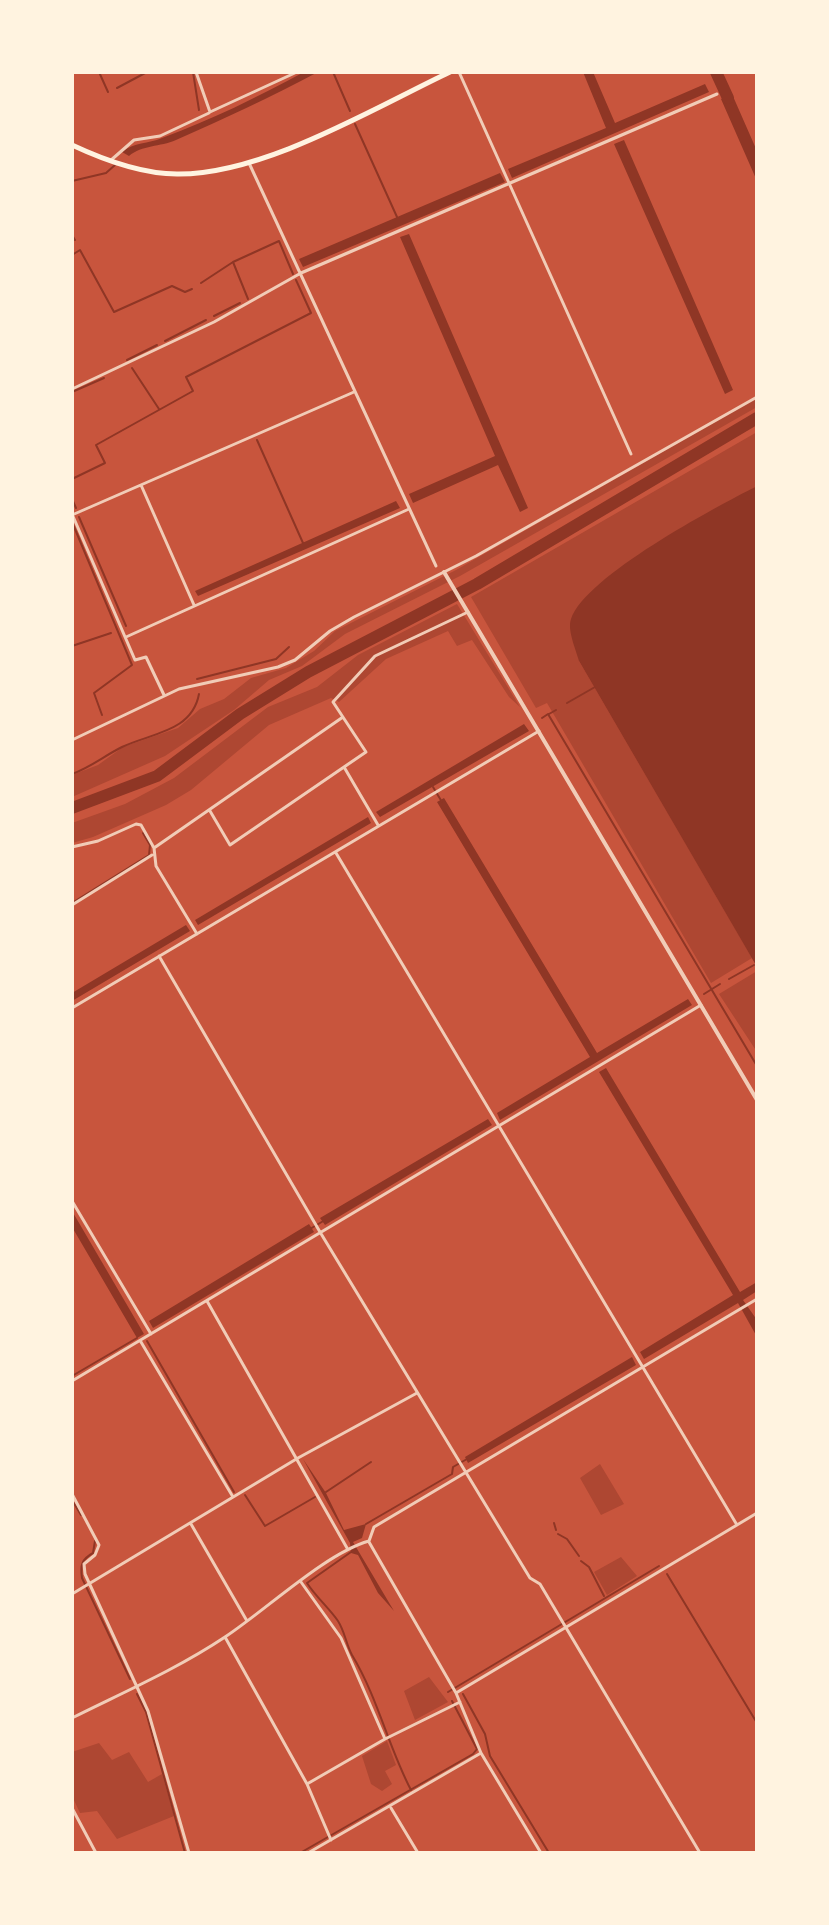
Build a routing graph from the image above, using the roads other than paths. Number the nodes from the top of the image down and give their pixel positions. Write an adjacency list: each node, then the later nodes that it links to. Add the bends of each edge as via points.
1 (196, 72): 6 (street)
2 (297, 72): 6 (street)
3 (450, 72): 9 (main road)
4 (459, 72): 10 (street)
5 (717, 94): 10 (street)
6 (210, 112): 8 (street, via 160,136 134,140)
7 (72, 145): 8 (main road)
8 (110, 161): 9 (main road, via 176,174)
9 (249, 163): 11 (street)
10 (510, 183): 11 (street); 15 (street)
11 (301, 273): 12 (street, via 214,322); 13 (street)
12 (72, 389)
13 (355, 392): 16 (street); 17 (street)
14 (757, 397): 20 (street)
15 (631, 454)
16 (141, 485): 18 (street); 21 (street)
17 (409, 509): 19 (street); 21 (street)
18 (72, 514): 23 (street)
19 (436, 566)
20 (444, 572): 22 (street); 24 (street, via 330,631 295,660)
21 (194, 605): 23 (street)
22 (468, 612): 25 (street, via 375,656 333,702); 26 (street)
23 (126, 637): 24 (street, via 135,660 146,657)
24 (164, 695): 27 (street)
25 (343, 717): 28 (street, via 366,752); 29 (street)
26 (539, 731): 30 (street); 38 (street)
27 (72, 740)
28 (344, 767): 29 (street, via 230,845); 30 (street)
29 (210, 811): 32 (street)
30 (379, 827): 33 (street)
31 (72, 847): 32 (street, via 136,824)
32 (154, 848): 34 (street)
33 (336, 853): 36 (street); 41 (street)
34 (152, 855): 35 (street); 36 (street)
35 (72, 905)
36 (197, 934): 37 (street)
37 (159, 956): 39 (street); 43 (street)
38 (701, 1005): 40 (street); 41 (street)
39 (72, 1008)
40 (757, 1100)
41 (499, 1127): 43 (street); 48 (street)
42 (72, 1201): 46 (street)
43 (320, 1232): 45 (street); 50 (street)
44 (757, 1299): 48 (street)
45 (207, 1300): 46 (street); 51 (street)
46 (151, 1334): 47 (street)
47 (140, 1340): 49 (street); 54 (street)
48 (643, 1366): 52 (street); 56 (street)
49 (72, 1381)
50 (417, 1393): 51 (street); 52 (street)
51 (298, 1458): 54 (street); 59 (street)
52 (465, 1471): 58 (street, via 374,1527); 64 (street)
53 (72, 1494): 61 (street, via 99,1545 84,1564)
54 (233, 1497): 57 (street)
55 (757, 1513): 56 (street)
56 (735, 1520): 64 (street)
57 (191, 1523): 61 (street); 63 (street)
58 (369, 1541): 59 (street); 67 (street)
59 (347, 1548): 60 (street)
60 (301, 1582): 63 (street); 70 (street, via 341,1638)
61 (89, 1584): 62 (street); 66 (street)
62 (72, 1594)
63 (247, 1621): 65 (street)
64 (564, 1629): 67 (street); 81 (street)
65 (225, 1637): 66 (street); 72 (street)
66 (137, 1685): 69 (street); 77 (street)
67 (456, 1693): 68 (street)
68 (455, 1702): 70 (street); 71 (street)
69 (72, 1718)
70 (385, 1739): 72 (street)
71 (481, 1753): 74 (street); 80 (street)
72 (307, 1784): 75 (street)
73 (72, 1808): 76 (street)
74 (391, 1808): 75 (street); 79 (street)
75 (330, 1837): 78 (street)
76 (96, 1853)
77 (189, 1853)
78 (308, 1853)
79 (418, 1853)
80 (541, 1853)
81 (700, 1853)

